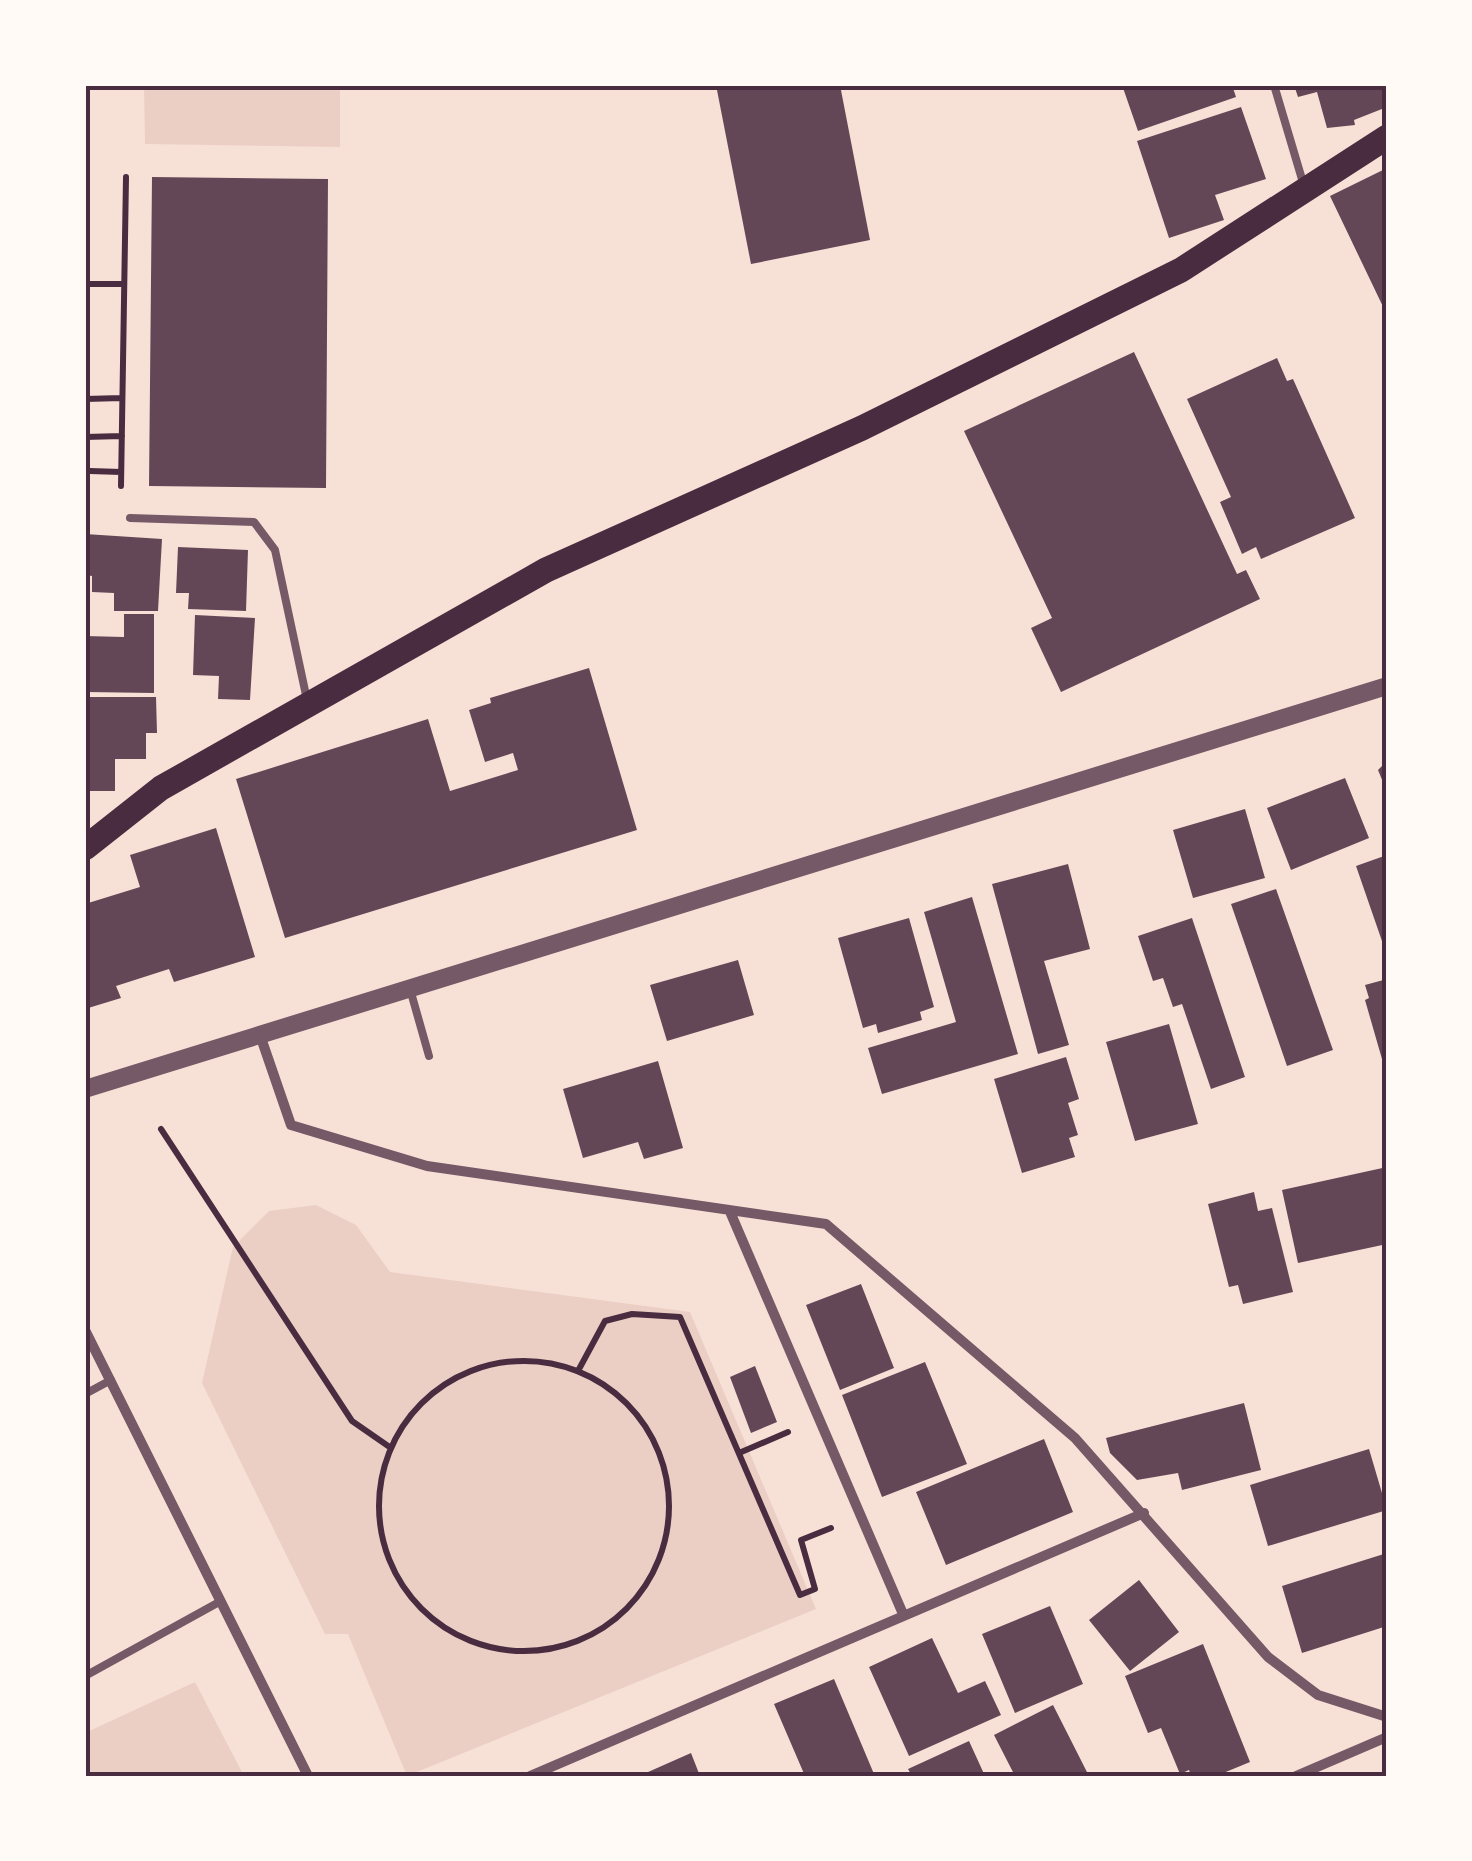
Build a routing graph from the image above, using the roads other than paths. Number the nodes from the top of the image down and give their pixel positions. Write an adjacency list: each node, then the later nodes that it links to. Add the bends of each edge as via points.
1 (1274, 85): 3 (lane)
2 (1387, 138): 3 (main road)
3 (1306, 190): 6 (main road, via 1180,270 862,428 546,570)
4 (130, 518): 6 (lane, via 254,522 265,531 275,550)
5 (1387, 686): 8 (street)
6 (308, 704): 7 (main road, via 160,788)
7 (85, 848)
8 (410, 989): 9 (street); 10 (lane)
9 (260, 1035): 11 (street); 12 (street, via 291,1125 426,1166)
10 (429, 1056)
11 (85, 1089)
12 (731, 1214): 16 (street, via 826,1224 1076,1438); 18 (street)
13 (85, 1330): 14 (street)
14 (110, 1380): 15 (lane); 17 (street)
15 (85, 1394)
16 (1144, 1513): 18 (street); 20 (street, via 1268,1656 1318,1694)
17 (222, 1600): 19 (lane); 22 (street)
18 (903, 1614): 23 (street)
19 (85, 1676)
20 (1387, 1717)
21 (1387, 1737): 24 (street)
22 (308, 1776)
23 (530, 1776)
24 (1296, 1776)

